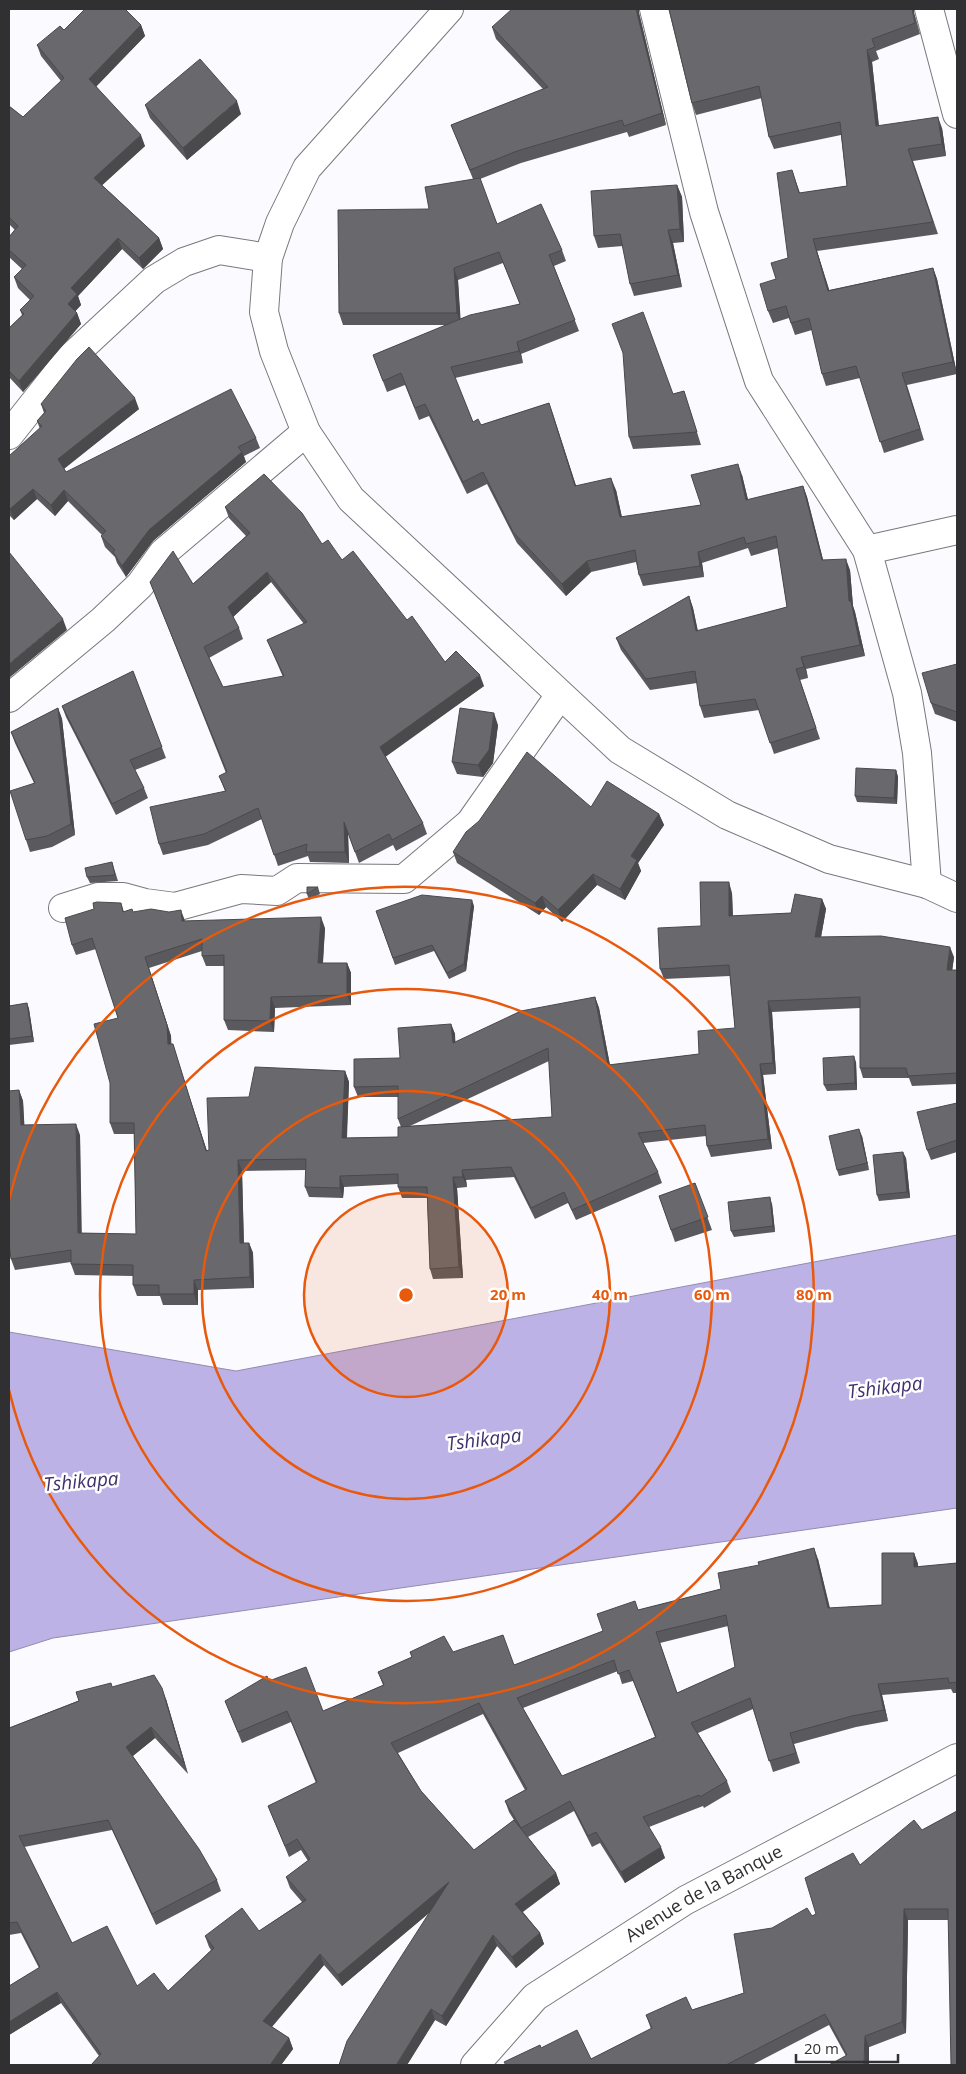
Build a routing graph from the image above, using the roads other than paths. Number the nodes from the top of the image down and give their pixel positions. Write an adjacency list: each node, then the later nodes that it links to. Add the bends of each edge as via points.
1 (449, 9): 5 (main road, via 307,168 280,223)
2 (654, 9): 9 (main road, via 704,212 759,381)
3 (930, 9): 4 (main road)
4 (957, 114)
5 (268, 258): 6 (main road, via 264,312 274,351); 7 (main road, via 219,250 184,262 154,280 69,359)
6 (306, 432): 10 (main road, via 351,499); 11 (main road, via 163,553 140,585 103,620)
7 (9, 435)
8 (957, 530): 9 (main road)
9 (867, 550): 12 (main road, via 907,693 916,753)
10 (560, 695): 12 (main road, via 620,750 727,815 829,859); 14 (main road, via 470,823 404,879 297,878 277,891 241,889 175,907 123,897 98,896)
11 (9, 698)
12 (927, 884): 13 (main road)
13 (957, 898)
14 (63, 908)
15 (957, 1758): 16 (main road, Avenue de la Banque, via 677,1905 535,1997)
16 (475, 2065)

